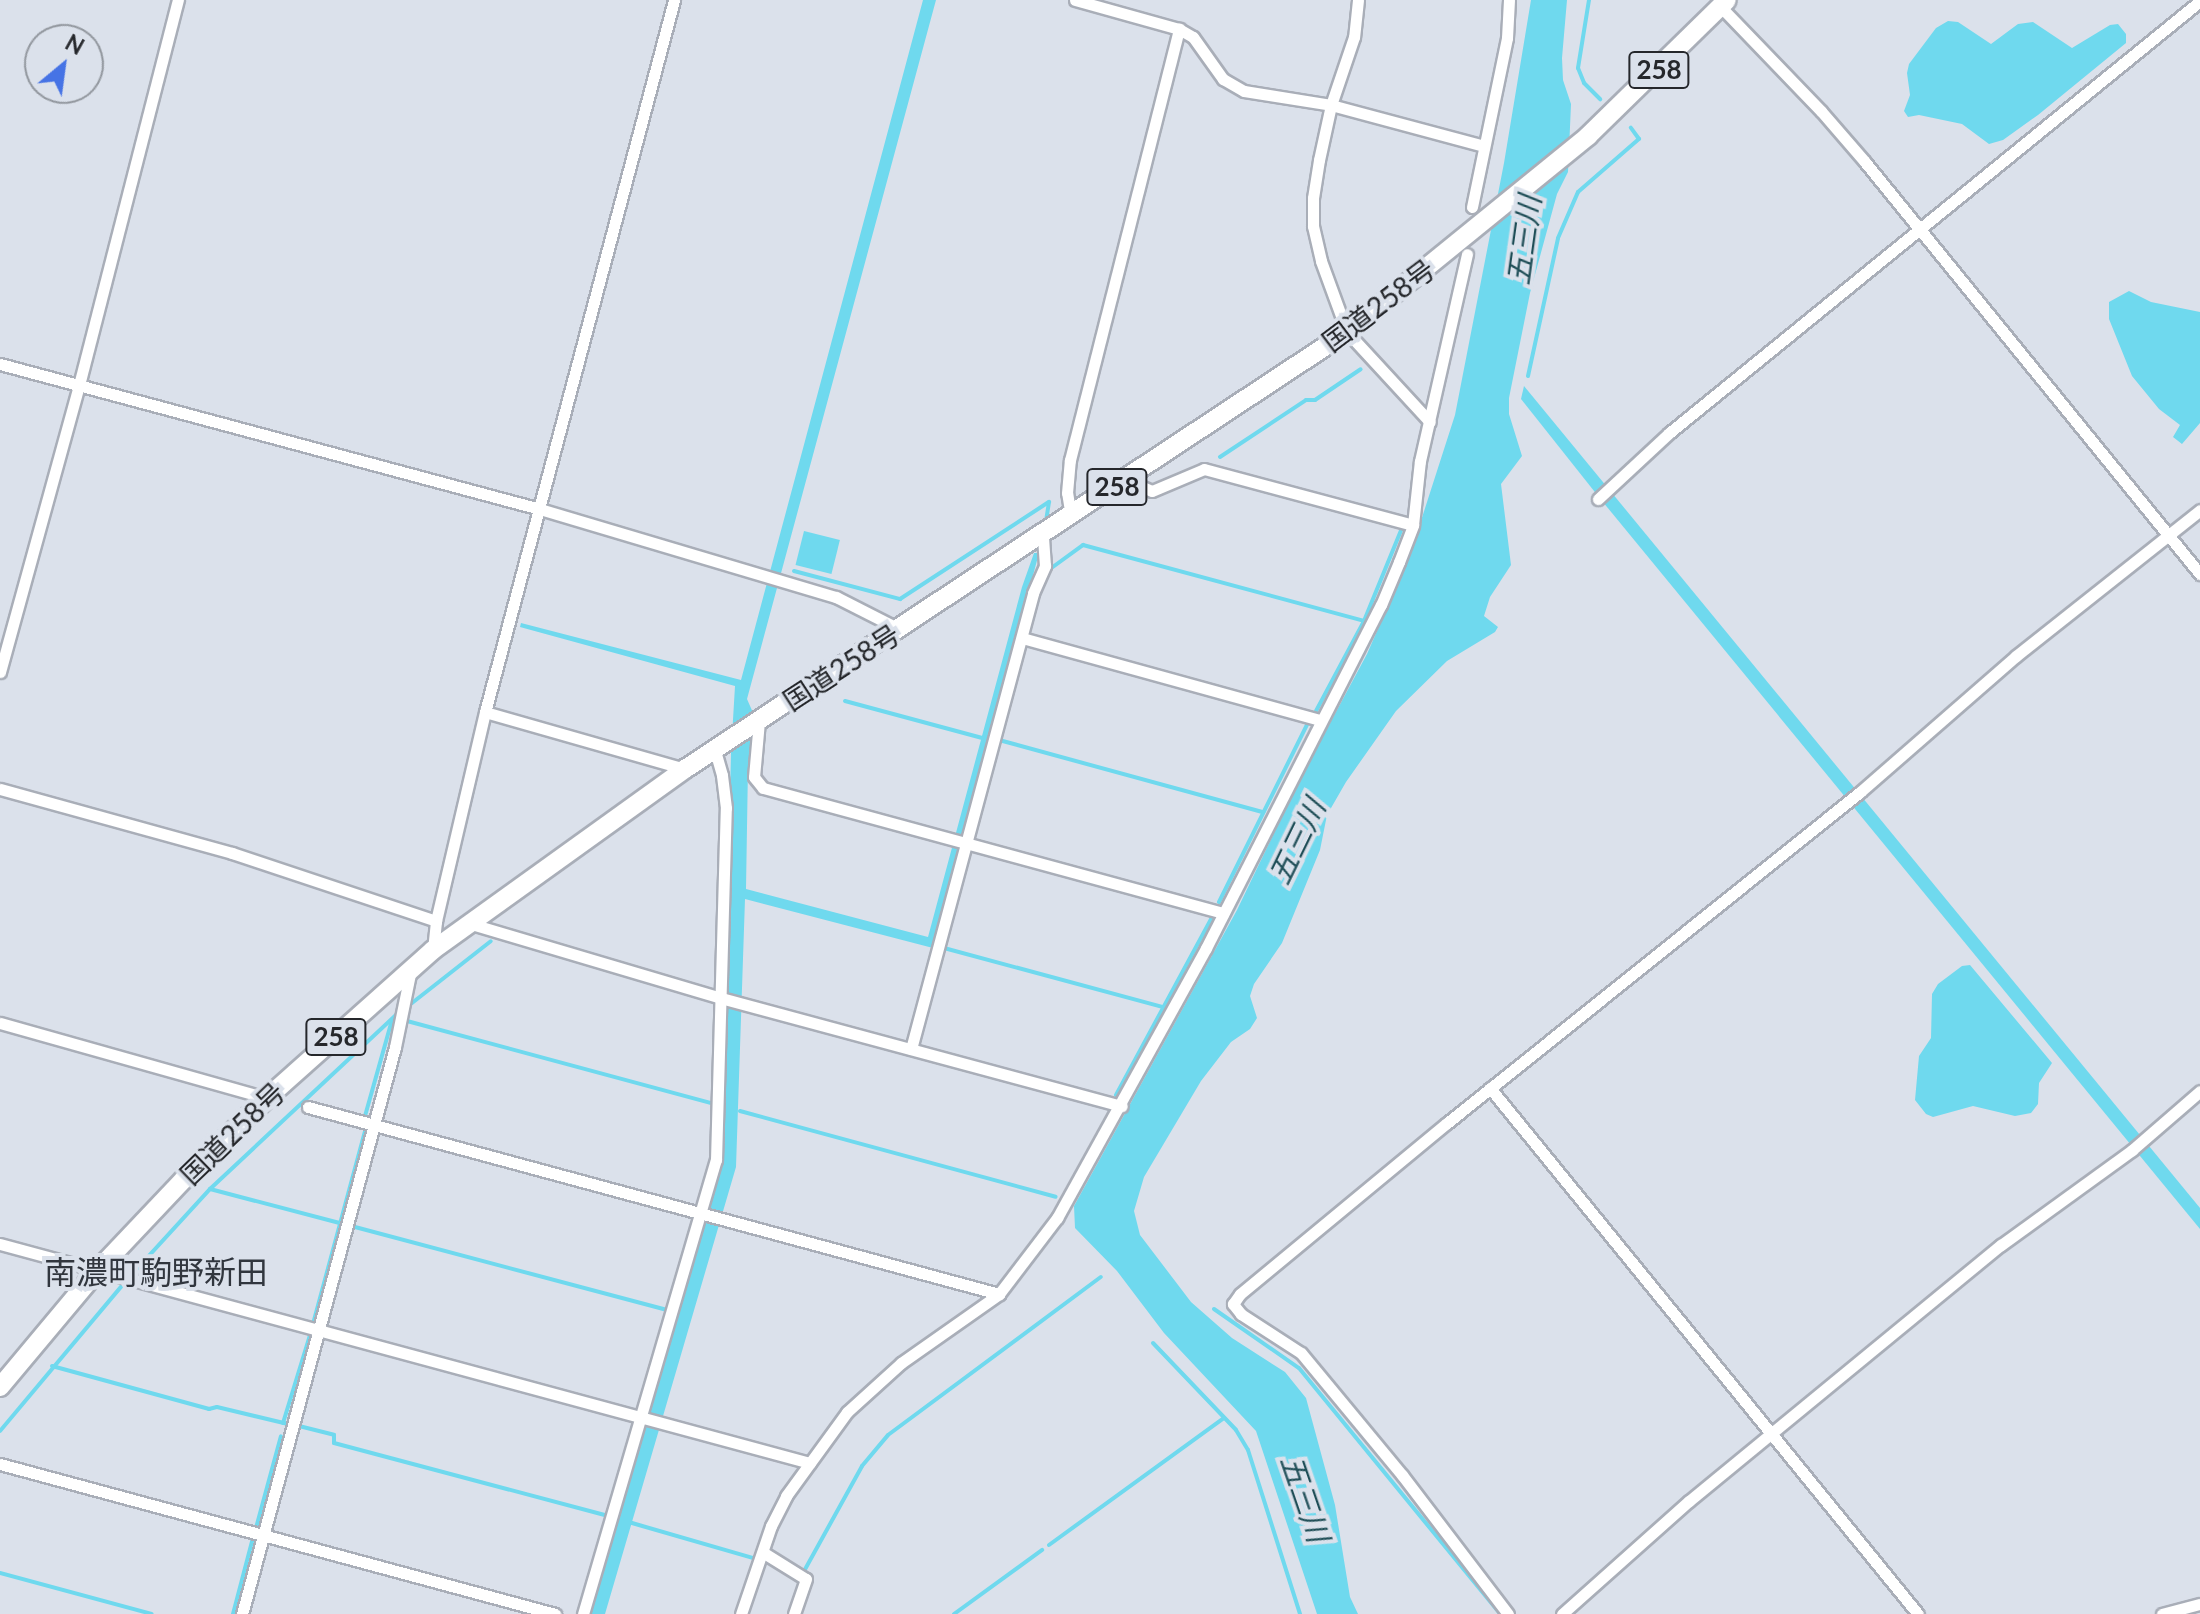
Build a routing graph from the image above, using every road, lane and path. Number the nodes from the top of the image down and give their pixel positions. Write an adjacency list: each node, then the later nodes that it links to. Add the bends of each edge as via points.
1 (178, 0): 16 (street)
2 (674, 0): 20 (street)
3 (1075, 0): 8 (street)
4 (1358, 0): 9 (street, via 1354,37)
5 (1509, 0): 10 (street, via 1507,38)
6 (2200, 1): 12 (street)
7 (1721, 2): 12 (street); 14 (highway, 国道258号 / 258, via 1588,136)
8 (1179, 29): 9 (street, via 1193,37 1223,79 1244,91); 22 (street, via 1070,460)
9 (1331, 105): 10 (street); 14 (street, via 1313,198 1313,226)
10 (1484, 146): 11 (street)
11 (1472, 207)
12 (1920, 230): 19 (street, via 1669,433); 24 (street)
13 (1467, 254): 17 (street)
14 (1347, 332): 17 (street); 18 (highway, 国道258号 / 258)
15 (0, 364): 16 (street)
16 (79, 385): 20 (street); 29 (street)
17 (1430, 422): 23 (street)
18 (1127, 480): 22 (highway, 国道258号 / 258); 23 (street, via 1152,491 1204,469)
19 (1599, 499)
20 (540, 509): 27 (street, via 853,604); 30 (street)
21 (2200, 510): 24 (street)
22 (1071, 517): 25 (highway, 国道258号 / 258)
23 (1413, 525): 31 (street, via 1381,605)
24 (2168, 535): 26 (street); 45 (street, via 2016,656 1848,802)
25 (1043, 536): 27 (highway, 国道258号 / 258); 28 (street, via 1045,566)
26 (2200, 574)
27 (899, 629): 32 (highway, 国道258号 / 258)
28 (1022, 638): 31 (street); 36 (street)
29 (0, 672)
30 (485, 712): 34 (street); 38 (street)
31 (1320, 720): 37 (street)
32 (759, 721): 33 (highway, 国道258号 / 258); 36 (street, via 754,777 763,788)
33 (719, 747): 34 (highway, 国道258号 / 258); 42 (street, via 726,808)
34 (685, 769): 39 (highway, 国道258号 / 258)
35 (0, 789): 38 (street, via 245,857)
36 (960, 841): 37 (street); 44 (street)
37 (1223, 913): 48 (street)
38 (436, 921): 40 (street)
39 (468, 923): 40 (highway, 国道258号 / 258); 42 (street)
40 (433, 950): 41 (highway, 国道258号 / 258)
41 (411, 969): 47 (highway, 国道258号 / 258); 50 (street)
42 (721, 998): 44 (street); 51 (street, via 718,1141)
43 (0, 1023): 47 (street)
44 (911, 1049): 48 (street)
45 (1490, 1088): 58 (street); 69 (street, via 1233,1304 1301,1353)
46 (2200, 1091): 58 (street)
47 (267, 1098): 53 (highway, 国道258号 / 258)
48 (1122, 1106): 54 (street, via 1057,1218)
49 (308, 1107): 50 (street)
50 (372, 1124): 51 (street); 55 (street)
51 (701, 1213): 54 (street); 57 (street)
52 (0, 1244): 53 (street)
53 (98, 1270): 55 (street); 56 (highway, 国道258号 / 258)
54 (999, 1294): 59 (street, via 872,1387)
55 (318, 1330): 57 (street); 61 (street)
56 (0, 1387)
57 (642, 1417): 59 (street); 66 (street)
58 (1772, 1433): 70 (street); 71 (street)
59 (810, 1463): 62 (street, via 786,1496)
60 (0, 1464): 61 (street)
61 (263, 1535): 64 (street); 65 (street)
62 (764, 1553): 67 (street); 68 (street, via 806,1579)
63 (2200, 1604): 72 (street)
64 (242, 1614)
65 (555, 1614)
66 (583, 1614)
67 (741, 1614)
68 (794, 1614)
69 (1508, 1614)
70 (1562, 1614)
71 (1918, 1614)
72 (2162, 1614)

